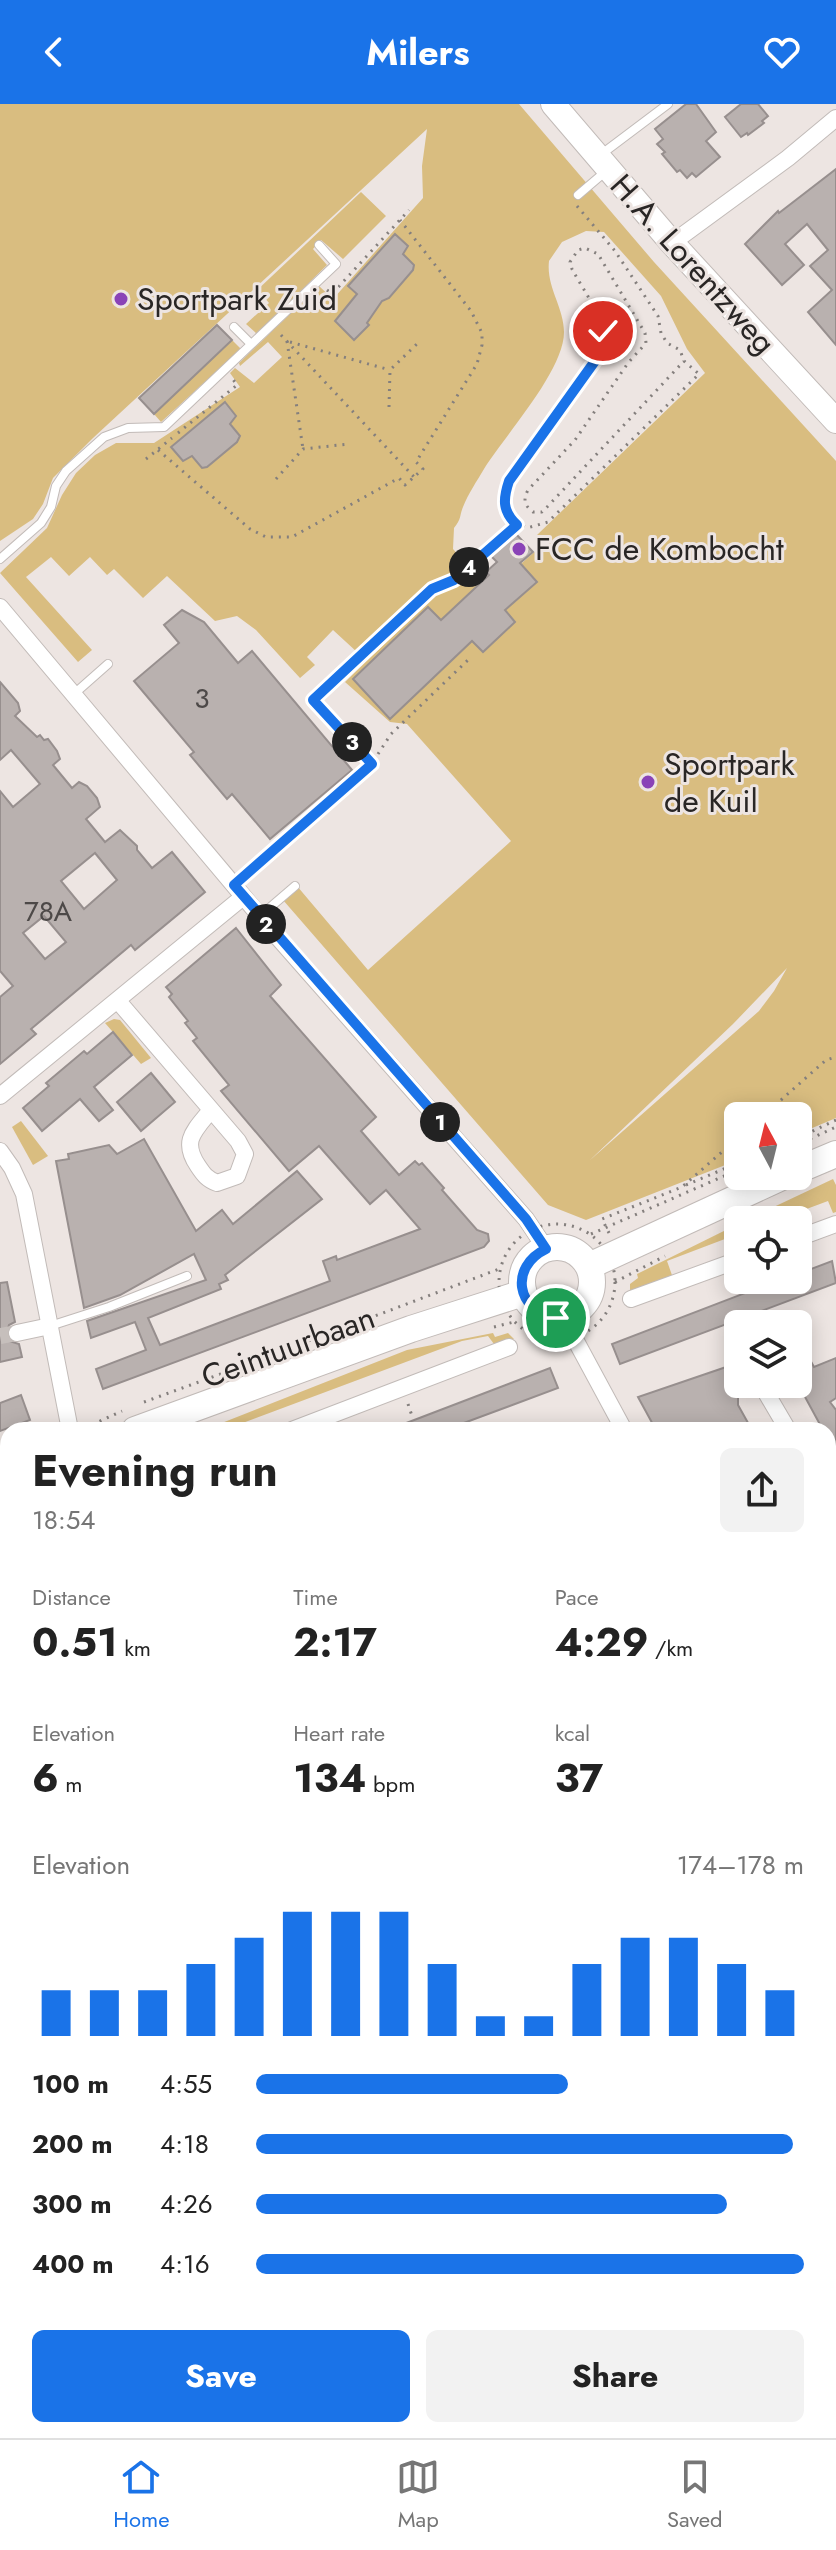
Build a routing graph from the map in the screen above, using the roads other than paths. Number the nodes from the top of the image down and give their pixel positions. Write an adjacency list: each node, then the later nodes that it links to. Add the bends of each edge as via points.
1 (553, 104): 4 (street, H.A. Lorentzweg)
2 (668, 104): 4 (lane)
3 (836, 118): 6 (street)
4 (603, 163): 5 (lane); 6 (street, H.A. Lorentzweg)
5 (578, 195)
6 (672, 243): 10 (street, H.A. Lorentzweg)
7 (319, 245): 9 (lane, via 336,264)
8 (234, 327): 9 (lane)
9 (251, 344): 11 (lane, via 164,427 128,428 104,437 66,471 41,523)
10 (836, 420)
11 (0, 559)
12 (0, 607): 14 (street)
13 (108, 664): 14 (lane)
14 (74, 694): 17 (street)
15 (313, 700): 17 (lane, via 372,764)
16 (295, 886): 18 (lane)
17 (238, 891): 18 (street); 19 (street)
18 (260, 916): 28 (street, via 526,1219)
19 (118, 1001): 20 (street); 21 (street)
20 (0, 1096)
21 (211, 1110)
22 (0, 1151): 35 (street, via 24,1194)
23 (836, 1154): 24 (main road)
24 (812, 1164)
25 (754, 1190): 30 (main road)
26 (836, 1224): 27 (street)
27 (812, 1233)
28 (546, 1249): 30 (main road, via 569,1249); 32 (main road, via 526,1266)
29 (724, 1265): 33 (street)
30 (589, 1266): 34 (main road, via 592,1286 587,1301)
31 (187, 1276): 35 (lane)
32 (523, 1293): 34 (main road, via 538,1313); 40 (main road, Ceintuurbaan)
33 (631, 1299)
34 (563, 1317): 42 (street)
35 (50, 1326): 36 (street); 39 (street)
36 (17, 1333)
37 (509, 1347): 41 (street)
38 (769, 1398): 43 (street)
39 (68, 1422)
40 (157, 1422)
41 (313, 1422)
42 (620, 1422)
43 (783, 1422)
44 (0, 1604): 45 (lane)
45 (0, 1611)

